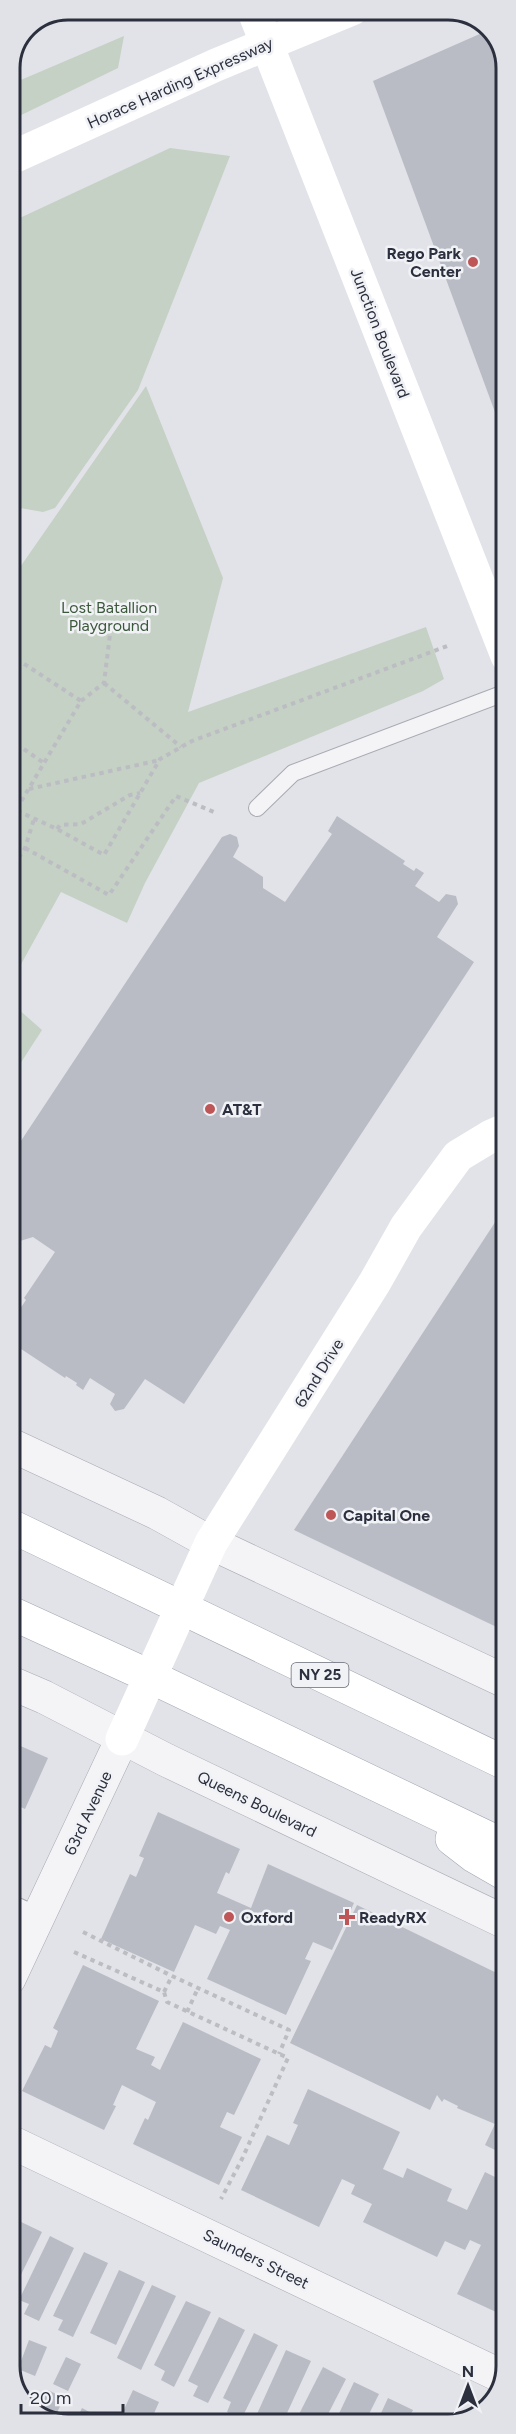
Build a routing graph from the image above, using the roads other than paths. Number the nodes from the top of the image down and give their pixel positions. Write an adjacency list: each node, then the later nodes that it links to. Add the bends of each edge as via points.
1 (257, 19): 3 (main road, Junction Boulevard)
2 (326, 20): 3 (main road, Horace Harding Expressway)
3 (266, 44): 4 (main road, Horace Harding Expressway); 5 (main road, Junction Boulevard)
4 (19, 154)
5 (496, 628)
6 (496, 696): 7 (lane, via 293,773)
7 (257, 808)
8 (496, 1134): 11 (main road, 62nd Drive, via 458,1156 406,1227)
9 (20, 1449): 11 (street, via 157,1513)
10 (20, 1530): 12 (main road, NY 25)
11 (211, 1543): 12 (main road, 62nd Drive); 16 (street)
12 (182, 1607): 14 (main road, 62nd Drive); 19 (main road, NY 25)
13 (20, 1617): 15 (main road)
14 (163, 1645): 15 (main road, 63rd Avenue)
15 (149, 1676): 18 (main road, 63rd Avenue); 20 (main road)
16 (496, 1677)
17 (20, 1687): 18 (street, Queens Boulevard)
18 (122, 1739): 23 (street, Queens Boulevard); 24 (street, 63rd Avenue)
19 (496, 1759)
20 (393, 1794): 21 (main road); 22 (main road)
21 (496, 1842)
22 (496, 1869)
23 (496, 1918)
24 (27, 1922): 25 (street, 63rd Avenue)
25 (20, 1945)
26 (20, 2146): 27 (street, Saunders Street)
27 (496, 2374)

